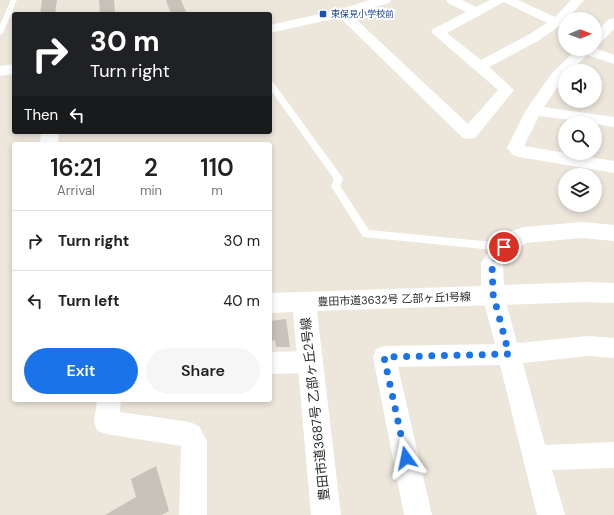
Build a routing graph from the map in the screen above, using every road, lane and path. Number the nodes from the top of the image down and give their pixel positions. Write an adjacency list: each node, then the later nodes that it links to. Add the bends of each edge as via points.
1 (14, 0): 12 (lane)
2 (384, 0): 8 (street)
3 (452, 0): 7 (street)
4 (499, 0): 7 (street)
5 (508, 0): 9 (street)
6 (578, 0): 9 (street, via 572,10)
7 (476, 12): 17 (street, via 438,32)
8 (341, 13): 11 (street); 17 (street, via 469,134 506,90)
9 (556, 22): 17 (street)
10 (614, 22): 13 (street)
11 (272, 29)
12 (0, 33)
13 (602, 33)
14 (602, 55): 16 (street)
15 (578, 56): 21 (street, via 557,76)
16 (614, 60)
17 (480, 66)
18 (12, 69): 19 (street)
19 (0, 71)
20 (272, 87): 25 (lane, via 339,179 335,186 366,234)
21 (534, 110): 22 (street); 23 (street, via 516,148 519,151)
22 (614, 122)
23 (614, 167)
24 (614, 233): 25 (street, via 582,230 524,235)
25 (504, 247): 27 (street, via 492,263)
26 (614, 293): 27 (street, 豊田市道3632号 乙部ヶ丘1号線)
27 (493, 294): 28 (street, 豊田市道3632号 乙部ヶ丘1号線); 31 (street)
28 (304, 302): 29 (street, 豊田市道3632号 乙部ヶ丘1号線); 32 (street, 豊田市道3687号 乙部ヶ丘2号線)
29 (272, 303)
30 (614, 348): 31 (street, via 589,346)
31 (509, 354): 36 (street); 39 (street, via 384,357)
32 (310, 362): 33 (street); 38 (street, 豊田市道3687号 乙部ヶ丘2号線)
33 (272, 363)
34 (108, 411): 37 (street, via 190,435 194,442)
35 (614, 455): 36 (street)
36 (536, 458): 40 (street)
37 (193, 515)
38 (326, 515)
39 (418, 515)
40 (551, 515)

